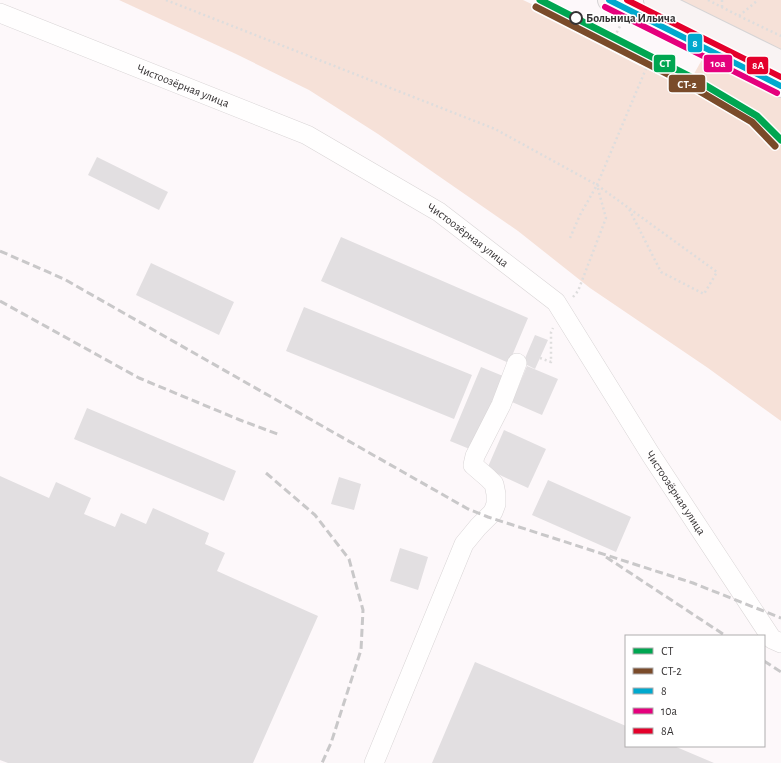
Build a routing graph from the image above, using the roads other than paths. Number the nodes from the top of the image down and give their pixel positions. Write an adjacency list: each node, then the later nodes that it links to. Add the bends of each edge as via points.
1 (608, 0): 5 (main road)
2 (655, 0): 4 (main road)
3 (0, 13): 7 (street, Чистоозёрная улица, via 307,135 439,212 556,302 651,455 772,639)
4 (781, 62)
5 (781, 86)
6 (517, 363): 8 (street, via 473,465 494,484 496,504 493,512 464,544)
7 (781, 643)
8 (374, 763)

